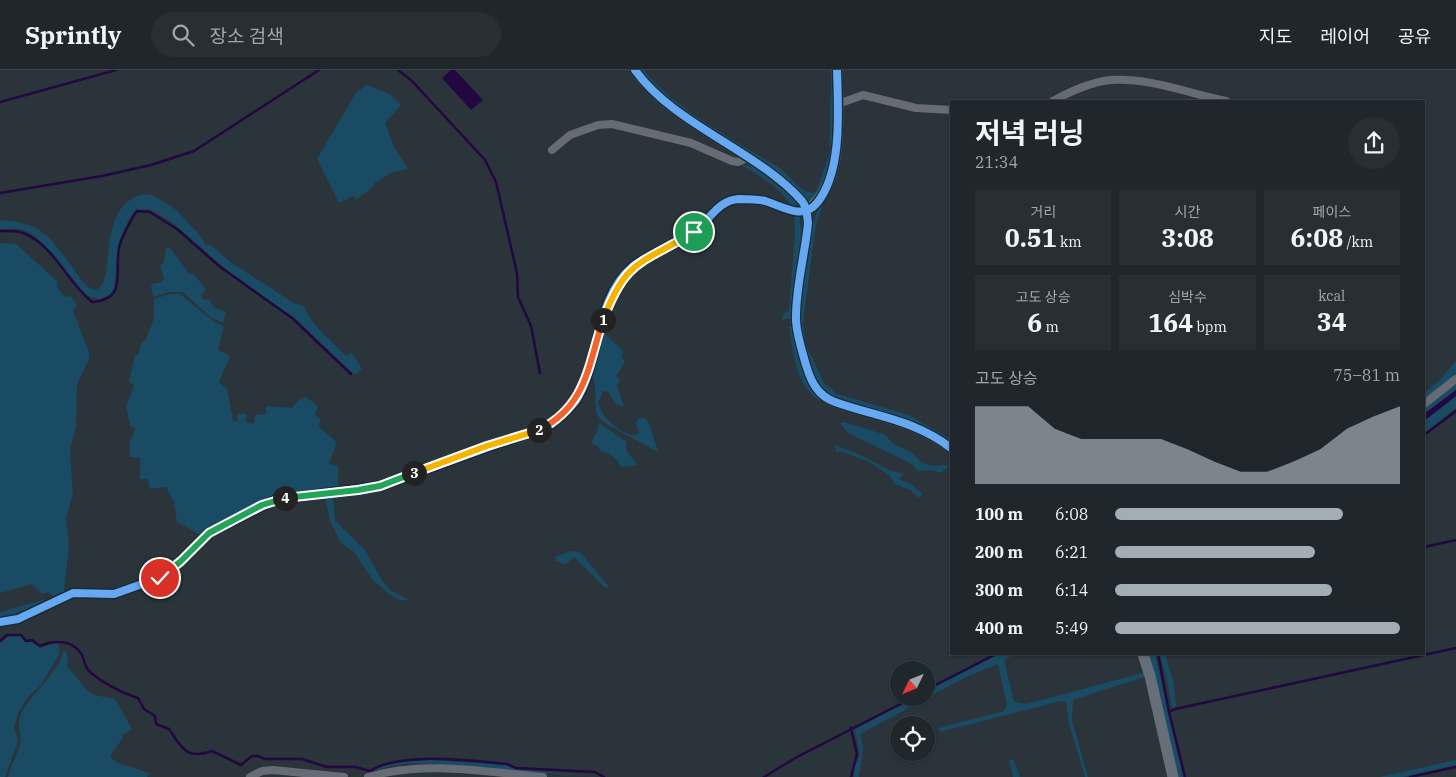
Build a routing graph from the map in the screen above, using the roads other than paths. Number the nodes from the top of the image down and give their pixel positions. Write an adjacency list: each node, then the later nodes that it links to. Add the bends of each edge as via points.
1 (635, 70): 8 (street, via 643,82 661,97)
2 (837, 70): 5 (street)
3 (1055, 100): 4 (street, via 1084,86 1111,80 1140,82)
4 (1221, 100)
5 (838, 104): 6 (street, via 863,96 916,108); 9 (street, via 838,138 828,182 821,198)
6 (950, 110)
7 (552, 150): 8 (street, via 570,135 598,125 612,124 691,143 732,161)
8 (747, 158): 9 (street, via 796,196)
9 (807, 210): 12 (street, via 807,238 796,320 811,382 828,399 897,419 925,431); 13 (street, via 793,212 764,200 727,201 694,232 631,268 609,303 589,372 577,399 550,425 380,486 275,500 209,533 160,578 114,594 73,593 18,619)
10 (1456, 379): 11 (street)
11 (1425, 403)
12 (950, 447)
13 (0, 622)
14 (1143, 655): 19 (street)
15 (250, 777): 16 (street, via 273,770)
16 (344, 777)
17 (368, 777): 18 (street, via 415,767)
18 (543, 777)
19 (1173, 777)

